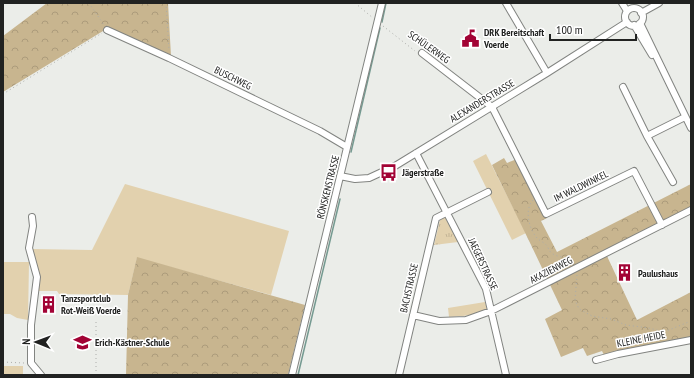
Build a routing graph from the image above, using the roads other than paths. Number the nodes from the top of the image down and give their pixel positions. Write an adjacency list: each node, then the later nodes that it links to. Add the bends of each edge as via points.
1 (382, 3): 20 (street, RÖNSKENSTRASSE)
2 (506, 3): 13 (street)
3 (622, 3): 6 (street)
4 (626, 3): 6 (street)
5 (659, 3): 7 (street)
6 (629, 10): 7 (street, via 638,9); 8 (street, via 625,18)
7 (641, 13): 9 (street)
8 (627, 22): 10 (street); 13 (street, ALEXANDERSTRASSE)
9 (640, 23): 10 (street); 15 (street)
10 (634, 26): 15 (street)
11 (107, 30): 20 (street, BUSCHWEG, via 320,131)
12 (422, 53): 16 (street, SCHÜLERWEG)
13 (547, 73): 16 (street, ALEXANDERSTRASSE)
14 (623, 87): 19 (street)
15 (671, 87): 17 (street)
16 (492, 107): 21 (street, ALEXANDERSTRASSE); 28 (street, IM WALDWINKEL, via 546,214 634,171)
17 (685, 117): 18 (street); 19 (street)
18 (691, 128)
19 (647, 136): 23 (street)
20 (347, 147): 22 (street, RÖNSKENSTRASSE)
21 (416, 153): 22 (street, ALEXANDERSTRASSE, via 369,178); 26 (street, JAEGERSTRASSE)
22 (340, 176): 34 (street, RÖNSKENSTRASSE)
23 (673, 182)
24 (488, 192): 26 (street)
25 (691, 210): 28 (street, AKAZIENWEG)
26 (446, 212): 29 (street, JAEGERSTRASSE, via 486,289); 30 (street, BACHSTRASSE, via 436,218)
27 (32, 216): 33 (street, via 29,248 37,277 31,325 31,363)
28 (662, 225): 29 (street, AKAZIENWEG)
29 (491, 311): 30 (street, AKAZIENWEG, via 466,320 439,321); 36 (street, JAEGERSTRASSE)
30 (413, 315): 35 (street, BACHSTRASSE)
31 (691, 340): 32 (street, KLEINE HEIDE)
32 (596, 360)
33 (41, 375)
34 (292, 375)
35 (399, 375)
36 (506, 375)

